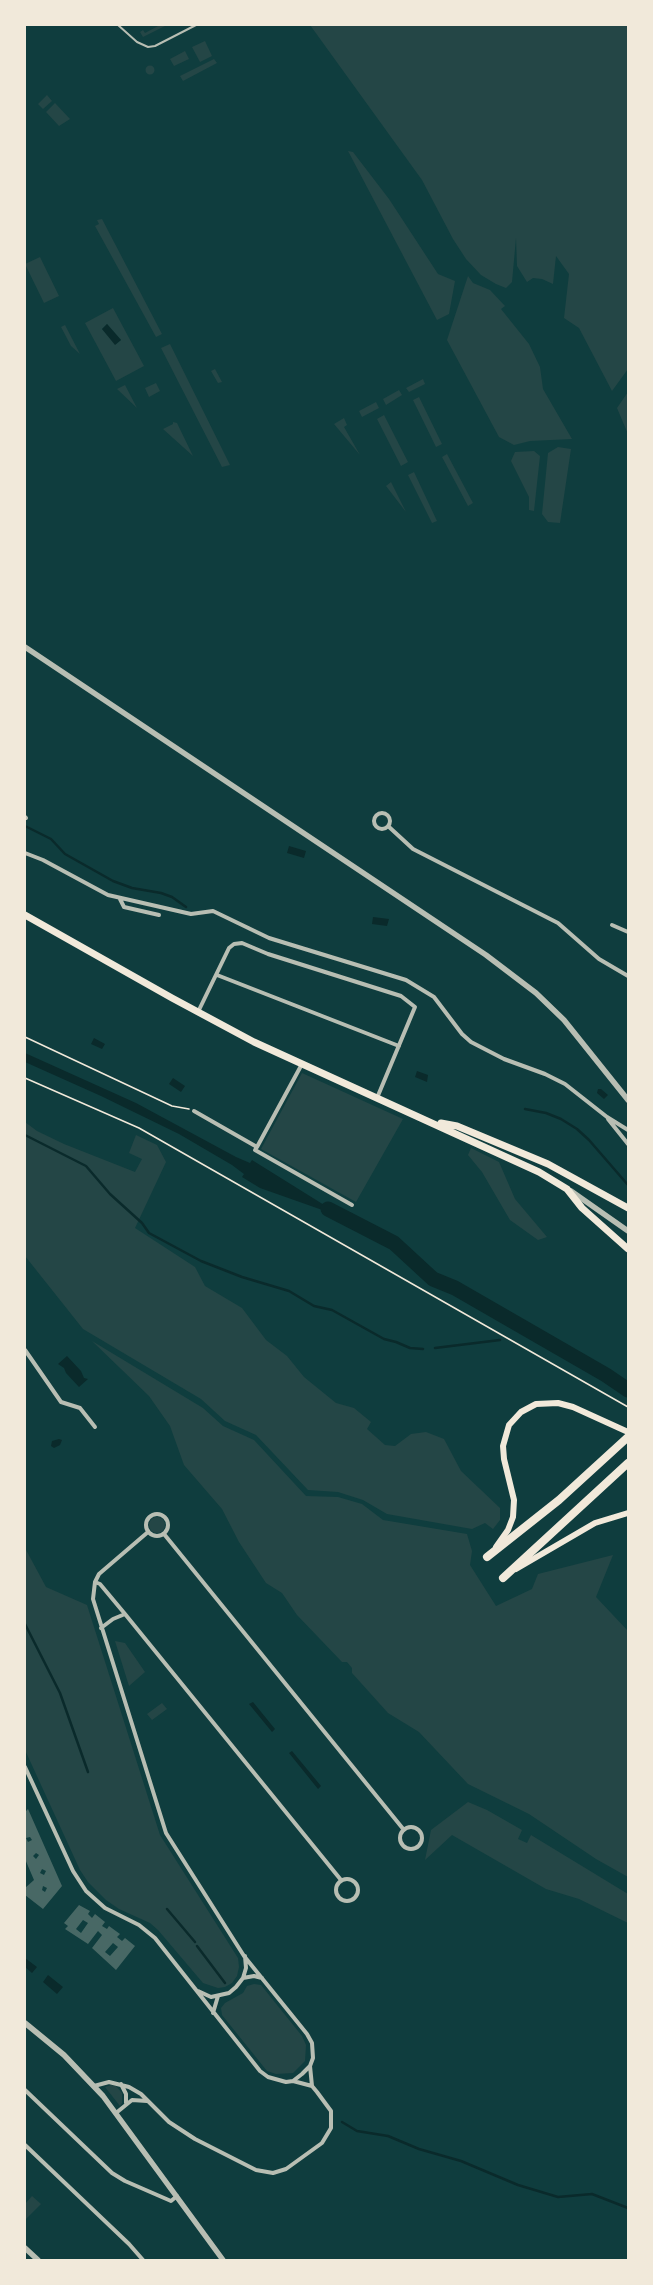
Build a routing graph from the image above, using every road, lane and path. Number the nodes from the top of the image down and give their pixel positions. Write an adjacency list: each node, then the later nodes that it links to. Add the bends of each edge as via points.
1 (118, 25): 2 (lane, via 137,42 148,47 155,46)
2 (196, 25)
3 (25, 647): 19 (street, via 486,955 536,993 564,1020)
4 (388, 826): 4 (street, via 388,815 376,815 373,820 376,828 383,829); 12 (street, via 413,849 558,922 599,959)
5 (25, 853): 6 (street, via 43,860 92,888)
6 (120, 899): 8 (street, via 124,907); 21 (street, via 191,914 213,911 269,938 406,980 434,997 471,1042 504,1059 565,1084)
7 (25, 915): 13 (main road)
8 (158, 915)
9 (612, 925): 10 (street)
10 (628, 932)
11 (216, 974): 13 (street); 15 (street); 15 (street, via 229,948 242,943 268,954 401,996 415,1006)
12 (628, 976)
13 (198, 1012): 16 (main road)
14 (25, 1037): 20 (path, via 172,1106)
15 (399, 1046): 18 (street)
16 (302, 1064): 18 (main road); 25 (street)
17 (25, 1078): 32 (path, via 153,1136)
18 (377, 1098): 22 (main road)
19 (628, 1100)
20 (194, 1111): 25 (street)
21 (607, 1117): 23 (street); 24 (street)
22 (423, 1118): 26 (main road, via 510,1157); 28 (main road, via 457,1126 515,1150 573,1177)
23 (628, 1130)
24 (628, 1144)
25 (257, 1147): 27 (street, via 255,1150)
26 (567, 1189): 29 (street); 30 (main road, via 582,1208)
27 (352, 1205)
28 (628, 1208)
29 (628, 1231)
30 (628, 1249)
31 (25, 1350): 33 (street, via 61,1402 80,1408)
32 (628, 1407)
33 (95, 1427)
34 (628, 1432): 40 (main road, via 573,1407 558,1403 536,1404 520,1412 509,1425 503,1446 514,1500 513,1517 504,1538)
35 (628, 1437): 40 (highway, via 594,1470)
36 (628, 1463): 41 (highway)
37 (628, 1513): 41 (main road, via 589,1526)
38 (148, 1532): 39 (street, via 154,1536); 39 (street, via 148,1518 159,1514 168,1520 168,1528); 42 (street, via 104,1568)
39 (164, 1534): 46 (street)
40 (487, 1557)
41 (503, 1578)
42 (95, 1582): 43 (street, via 100,1584); 44 (street, via 93,1599)
43 (125, 1614): 44 (street, via 113,1618); 47 (street)
44 (101, 1628): 48 (street, via 166,1833)
45 (25, 1767): 51 (street, via 79,1882 105,1908 149,1932)
46 (404, 1830): 46 (street, via 400,1836 402,1845 411,1849 418,1847 422,1838 420,1831 414,1828)
47 (341, 1880): 47 (street, via 336,1886 338,1897 345,1901 353,1900 359,1890 356,1883 348,1878)
48 (244, 1956): 49 (street, via 246,1968); 50 (street)
49 (243, 1978): 50 (street); 52 (street, via 236,1987)
50 (262, 1978): 55 (street, via 309,2038 313,2052)
51 (196, 1990): 52 (street, via 204,1995); 53 (street)
52 (218, 1996): 53 (street)
53 (213, 2013): 56 (street, via 260,2071 277,2081)
54 (25, 2023): 58 (street, via 64,2055)
55 (310, 2066): 56 (street); 59 (street)
56 (293, 2081): 59 (street)
57 (121, 2084): 58 (street, via 109,2082); 61 (street, via 136,2091); 62 (street, via 126,2094)
58 (94, 2086): 63 (street)
59 (312, 2086): 61 (street, via 331,2111 332,2120 328,2136 286,2169 272,2173 256,2170 195,2139 169,2122)
60 (25, 2090): 65 (street, via 112,2173 171,2201)
61 (148, 2102): 62 (street, via 137,2099)
62 (126, 2103): 63 (street)
63 (116, 2113): 65 (street)
64 (25, 2145): 68 (street)
65 (177, 2196): 69 (street)
66 (25, 2248): 67 (street)
67 (38, 2260)
68 (143, 2260)
69 (223, 2260)

